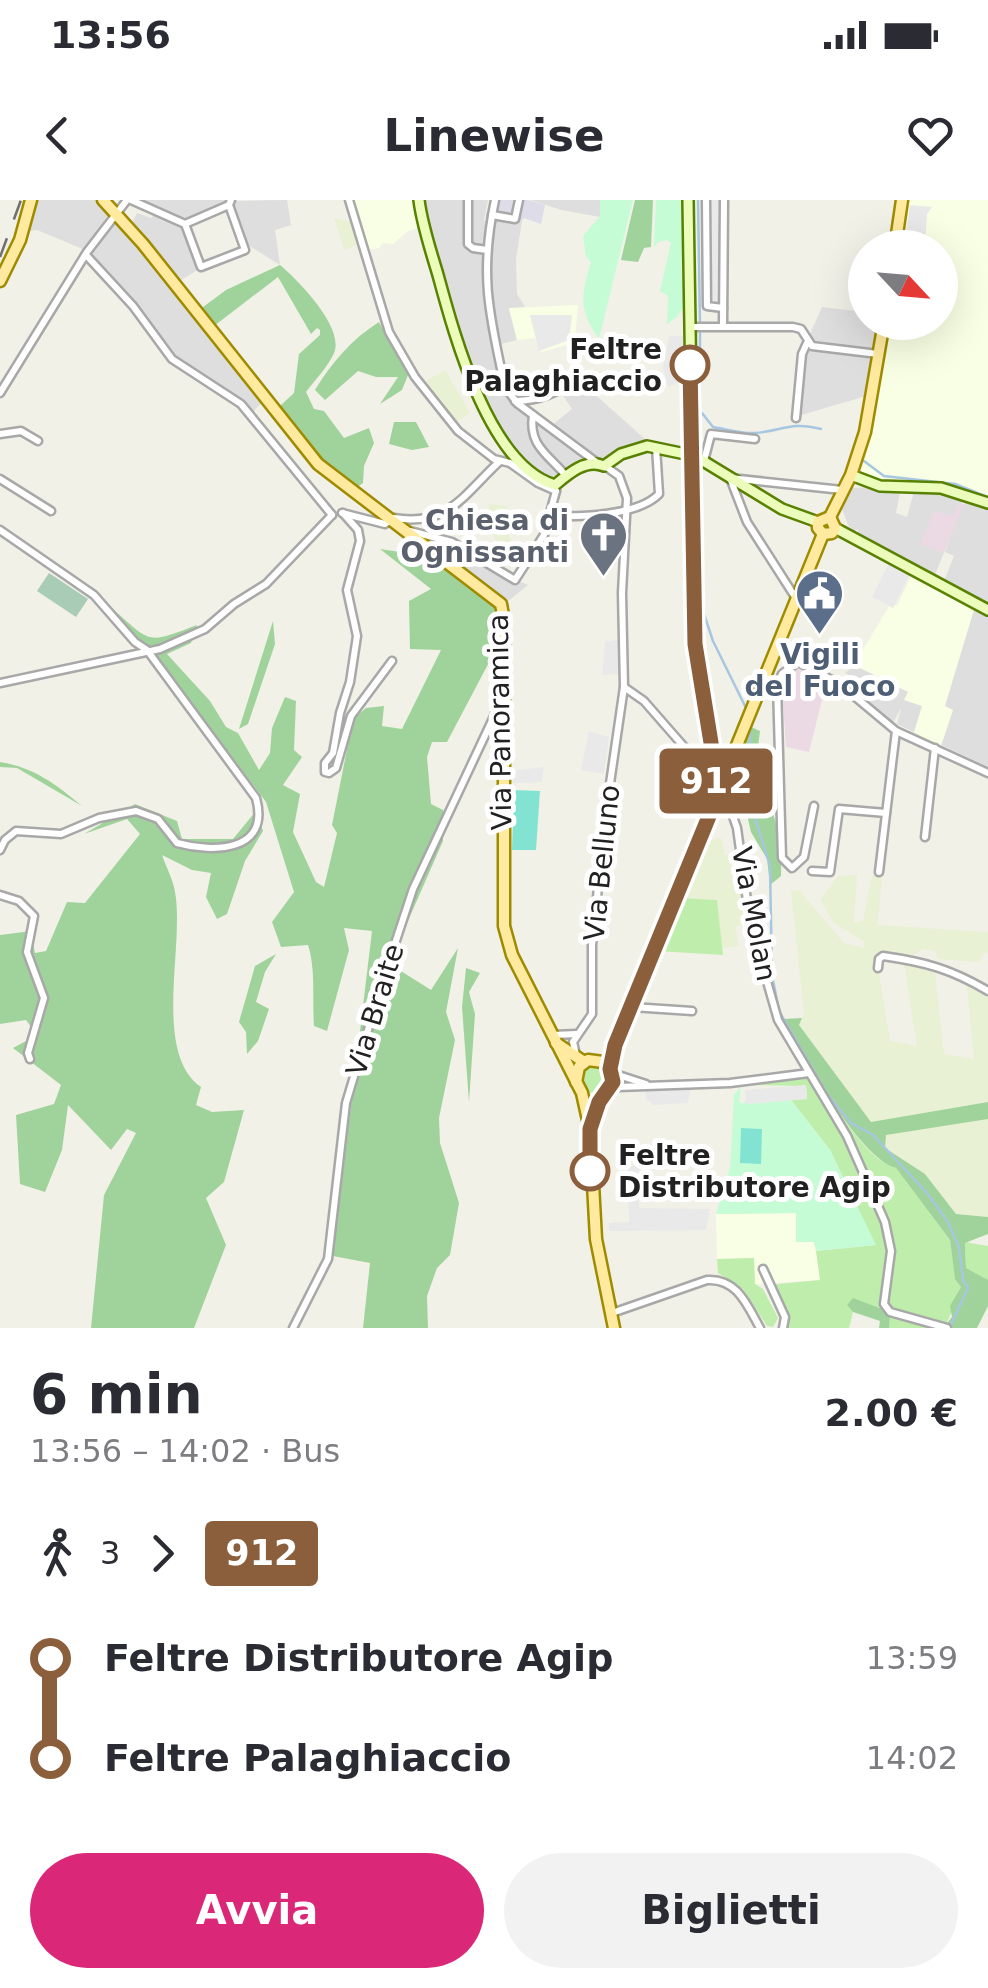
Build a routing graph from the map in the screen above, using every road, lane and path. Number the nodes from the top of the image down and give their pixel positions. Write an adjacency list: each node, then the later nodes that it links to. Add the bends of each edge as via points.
1 (30, 200): 20 (main road)
2 (102, 200): 14 (main road, Via Panoramica)
3 (129, 200): 14 (street); 16 (street)
4 (349, 200): 39 (street, via 395,346 450,423)
5 (468, 200): 18 (street, via 468,244)
6 (495, 200): 15 (street)
7 (519, 200): 15 (street, via 514,219)
8 (688, 200): 23 (street)
9 (706, 200): 21 (street, via 707,306)
10 (724, 200): 21 (street)
11 (902, 200): 17 (main road)
12 (419, 201): 45 (street, via 472,388 523,465)
13 (230, 202): 16 (street); 16 (street, via 245,250 201,267)
14 (115, 212): 19 (street); 53 (main road, Via Panoramica, via 318,464)
15 (492, 218): 18 (street)
16 (186, 224)
17 (898, 230)
18 (487, 250): 28 (street, via 486,296)
19 (86, 255): 30 (street); 51 (street, via 172,360 242,404)
20 (0, 281)
21 (723, 308): 22 (street)
22 (723, 326): 23 (street); 25 (street, via 798,328)
23 (696, 327): 38 (street)
24 (881, 340): 26 (main road)
25 (807, 343): 26 (street); 33 (street)
26 (879, 354): 41 (main road)
27 (580, 375): 31 (street, via 540,399)
28 (503, 378)
29 (506, 388): 31 (street)
30 (0, 392)
31 (514, 400): 32 (street)
32 (533, 415): 40 (street); 42 (street, via 538,447)
33 (796, 418)
34 (0, 434): 36 (street, via 20,432)
35 (755, 438): 38 (street, via 711,434)
36 (38, 441)
37 (656, 448): 38 (street); 40 (street, via 630,450); 48 (street, via 658,494)
38 (697, 457): 43 (street); 68 (street, via 695,644)
39 (500, 462): 45 (street); 53 (street, via 451,510)
40 (600, 464): 42 (street); 48 (street, via 619,476)
41 (851, 475): 46 (main road); 47 (street, via 880,486 942,488)
42 (566, 476): 45 (street)
43 (730, 478): 46 (street); 54 (street, via 782,509); 57 (street, via 747,522)
44 (0, 479): 49 (street)
45 (554, 487): 52 (street)
46 (842, 490): 54 (main road)
47 (988, 504)
48 (628, 508): 52 (street); 64 (street, Via Belluno)
49 (51, 511)
50 (344, 513): 51 (street); 53 (street); 61 (street, via 360,541 348,590 357,636 325,772 336,768 351,716)
51 (332, 515): 59 (street, via 266,584 205,628)
52 (550, 516): 56 (street, via 515,580 452,542)
53 (391, 521): 56 (main road, Via Panoramica)
54 (828, 522): 57 (main road, via 818,528 823,534); 58 (street)
55 (0, 530): 59 (street, via 94,595)
56 (402, 530): 65 (main road, Via Panoramica, via 501,604)
57 (798, 602): 60 (main road)
58 (988, 610)
59 (147, 650): 63 (street); 74 (street, via 256,798 256,823 247,838 218,850 188,846 171,838 158,819 136,811 61,834 16,831)
60 (778, 651): 62 (street); 70 (main road)
61 (392, 661)
62 (799, 661): 66 (street, via 842,684); 71 (street, via 777,685 782,858 792,868 804,857)
63 (0, 683)
64 (624, 687): 68 (street, via 693,757); 82 (street, Via Belluno, via 592,944 592,1014)
65 (503, 705): 83 (main road, Via Panoramica, via 504,926); 96 (street, Via Braite, via 413,889 346,1103 328,1259)
66 (896, 731): 67 (street); 72 (street)
67 (935, 748): 69 (street); 73 (street)
68 (711, 754): 70 (street)
69 (988, 773)
70 (719, 792): 80 (main road); 89 (street, Via Molan, via 737,828 750,922 778,1020)
71 (814, 806)
72 (886, 813): 75 (street, via 839,809 830,872); 76 (street)
73 (924, 838)
74 (0, 850)
75 (812, 871)
76 (879, 872)
77 (0, 895): 85 (street, via 34,916 28,952 44,998)
78 (878, 968): 79 (street, via 883,956 927,962)
79 (988, 990)
80 (630, 1007): 81 (street); 84 (main road)
81 (692, 1011)
82 (577, 1034): 83 (street); 87 (street, Via Belluno, via 574,1048)
83 (552, 1038): 87 (main road, Via Panoramica); 91 (main road, Via Panoramica)
84 (615, 1045): 86 (main road); 88 (main road)
85 (30, 1060)
86 (598, 1060): 87 (main road); 88 (main road)
87 (581, 1061): 91 (main road, Via Belluno)
88 (611, 1071): 90 (street); 92 (main road)
89 (809, 1073): 90 (street); 99 (street, Via Molan, via 847,1136 885,1222 891,1251 884,1304 890,1312)
90 (662, 1086): 92 (street)
91 (579, 1090): 92 (main road, via 593,1098); 93 (main road)
92 (606, 1093): 93 (main road)
93 (590, 1129): 95 (main road, via 594,1225)
94 (762, 1269): 98 (street)
95 (612, 1323): 97 (street, via 717,1279 741,1295)
96 (293, 1328)
97 (760, 1328)
98 (784, 1328)
99 (946, 1328)

